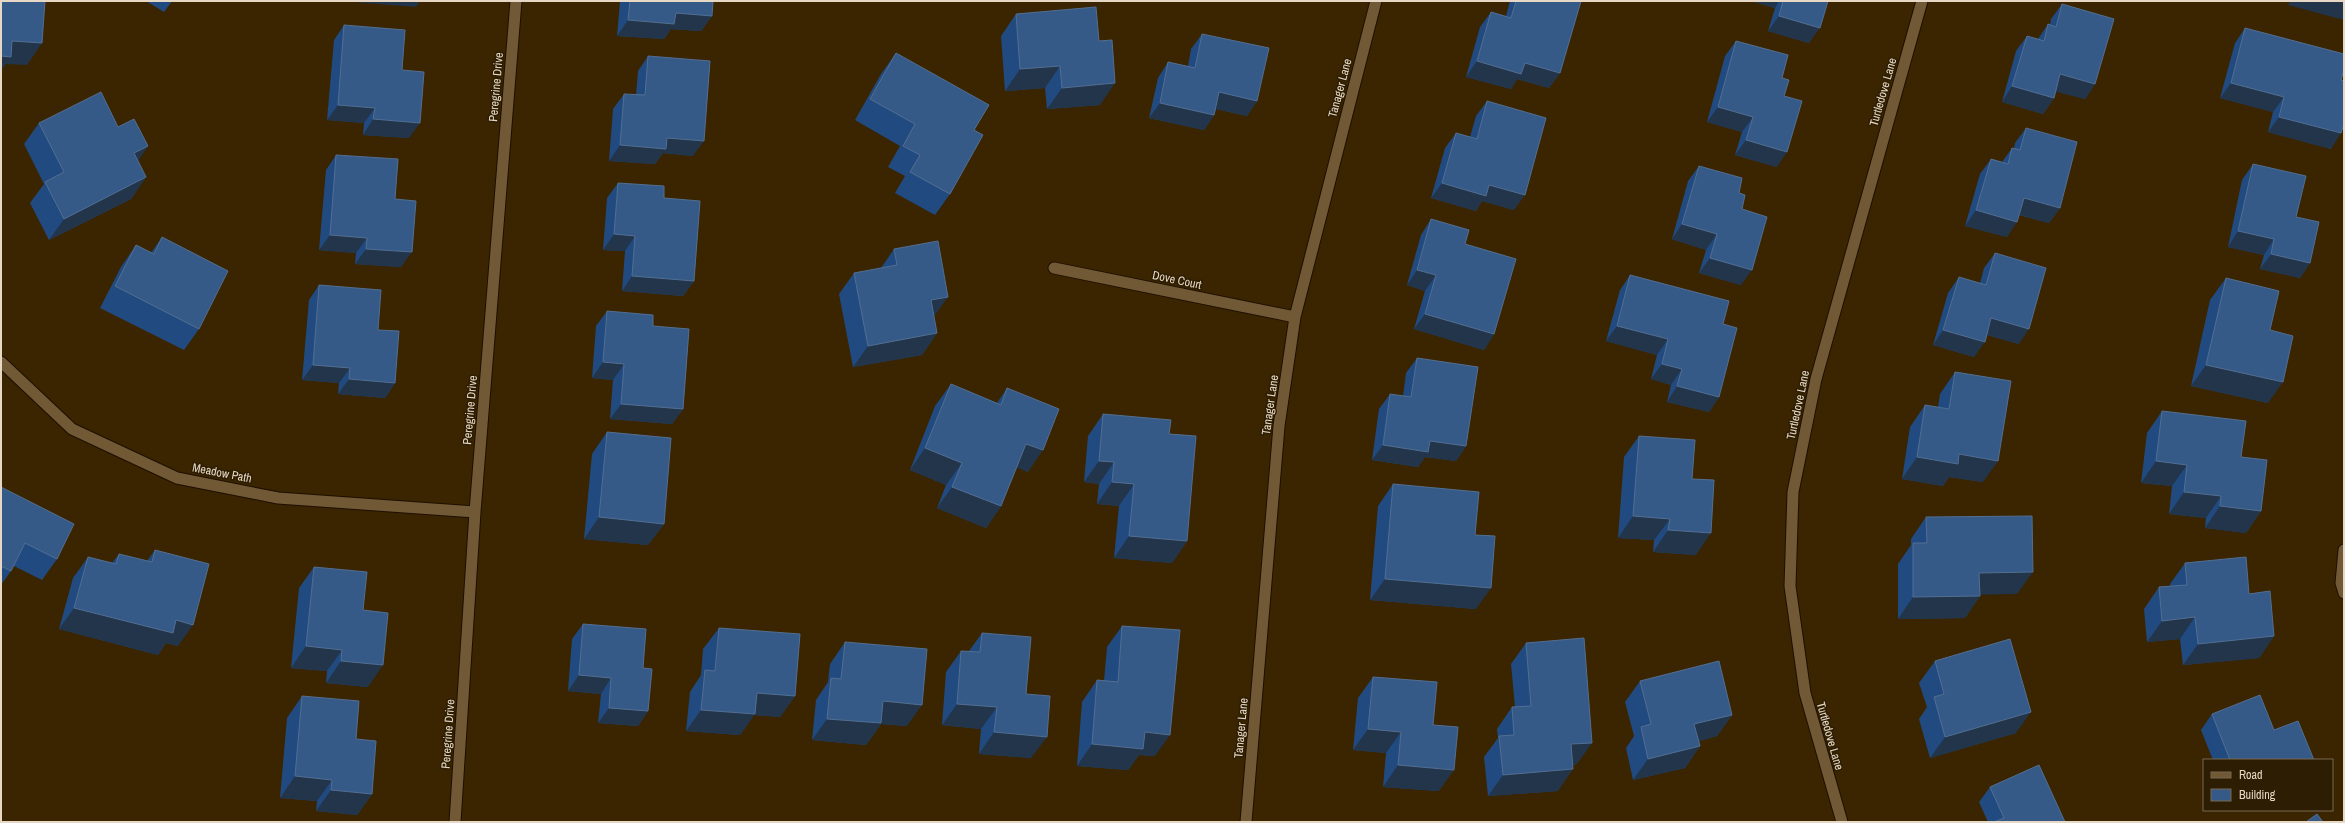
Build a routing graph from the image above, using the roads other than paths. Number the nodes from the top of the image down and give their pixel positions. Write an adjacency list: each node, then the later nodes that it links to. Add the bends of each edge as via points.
1 (516, 1): 7 (street, Peregrine Drive)
2 (1376, 1): 5 (street, Tanager Lane)
3 (1922, 1): 10 (street, Turtledove Lane, via 1816,379 1792,492 1790,586 1805,693)
4 (1054, 268): 5 (street, Dove Court)
5 (1295, 317): 12 (street, Tanager Lane, via 1279,426)
6 (1, 362): 7 (street, Meadow Path, via 72,429 177,478 278,498)
7 (475, 512): 11 (street, Peregrine Drive)
8 (2344, 550): 9 (street, via 2341,583)
9 (2344, 593)
10 (1839, 821)
11 (455, 822)
12 (1246, 822)

